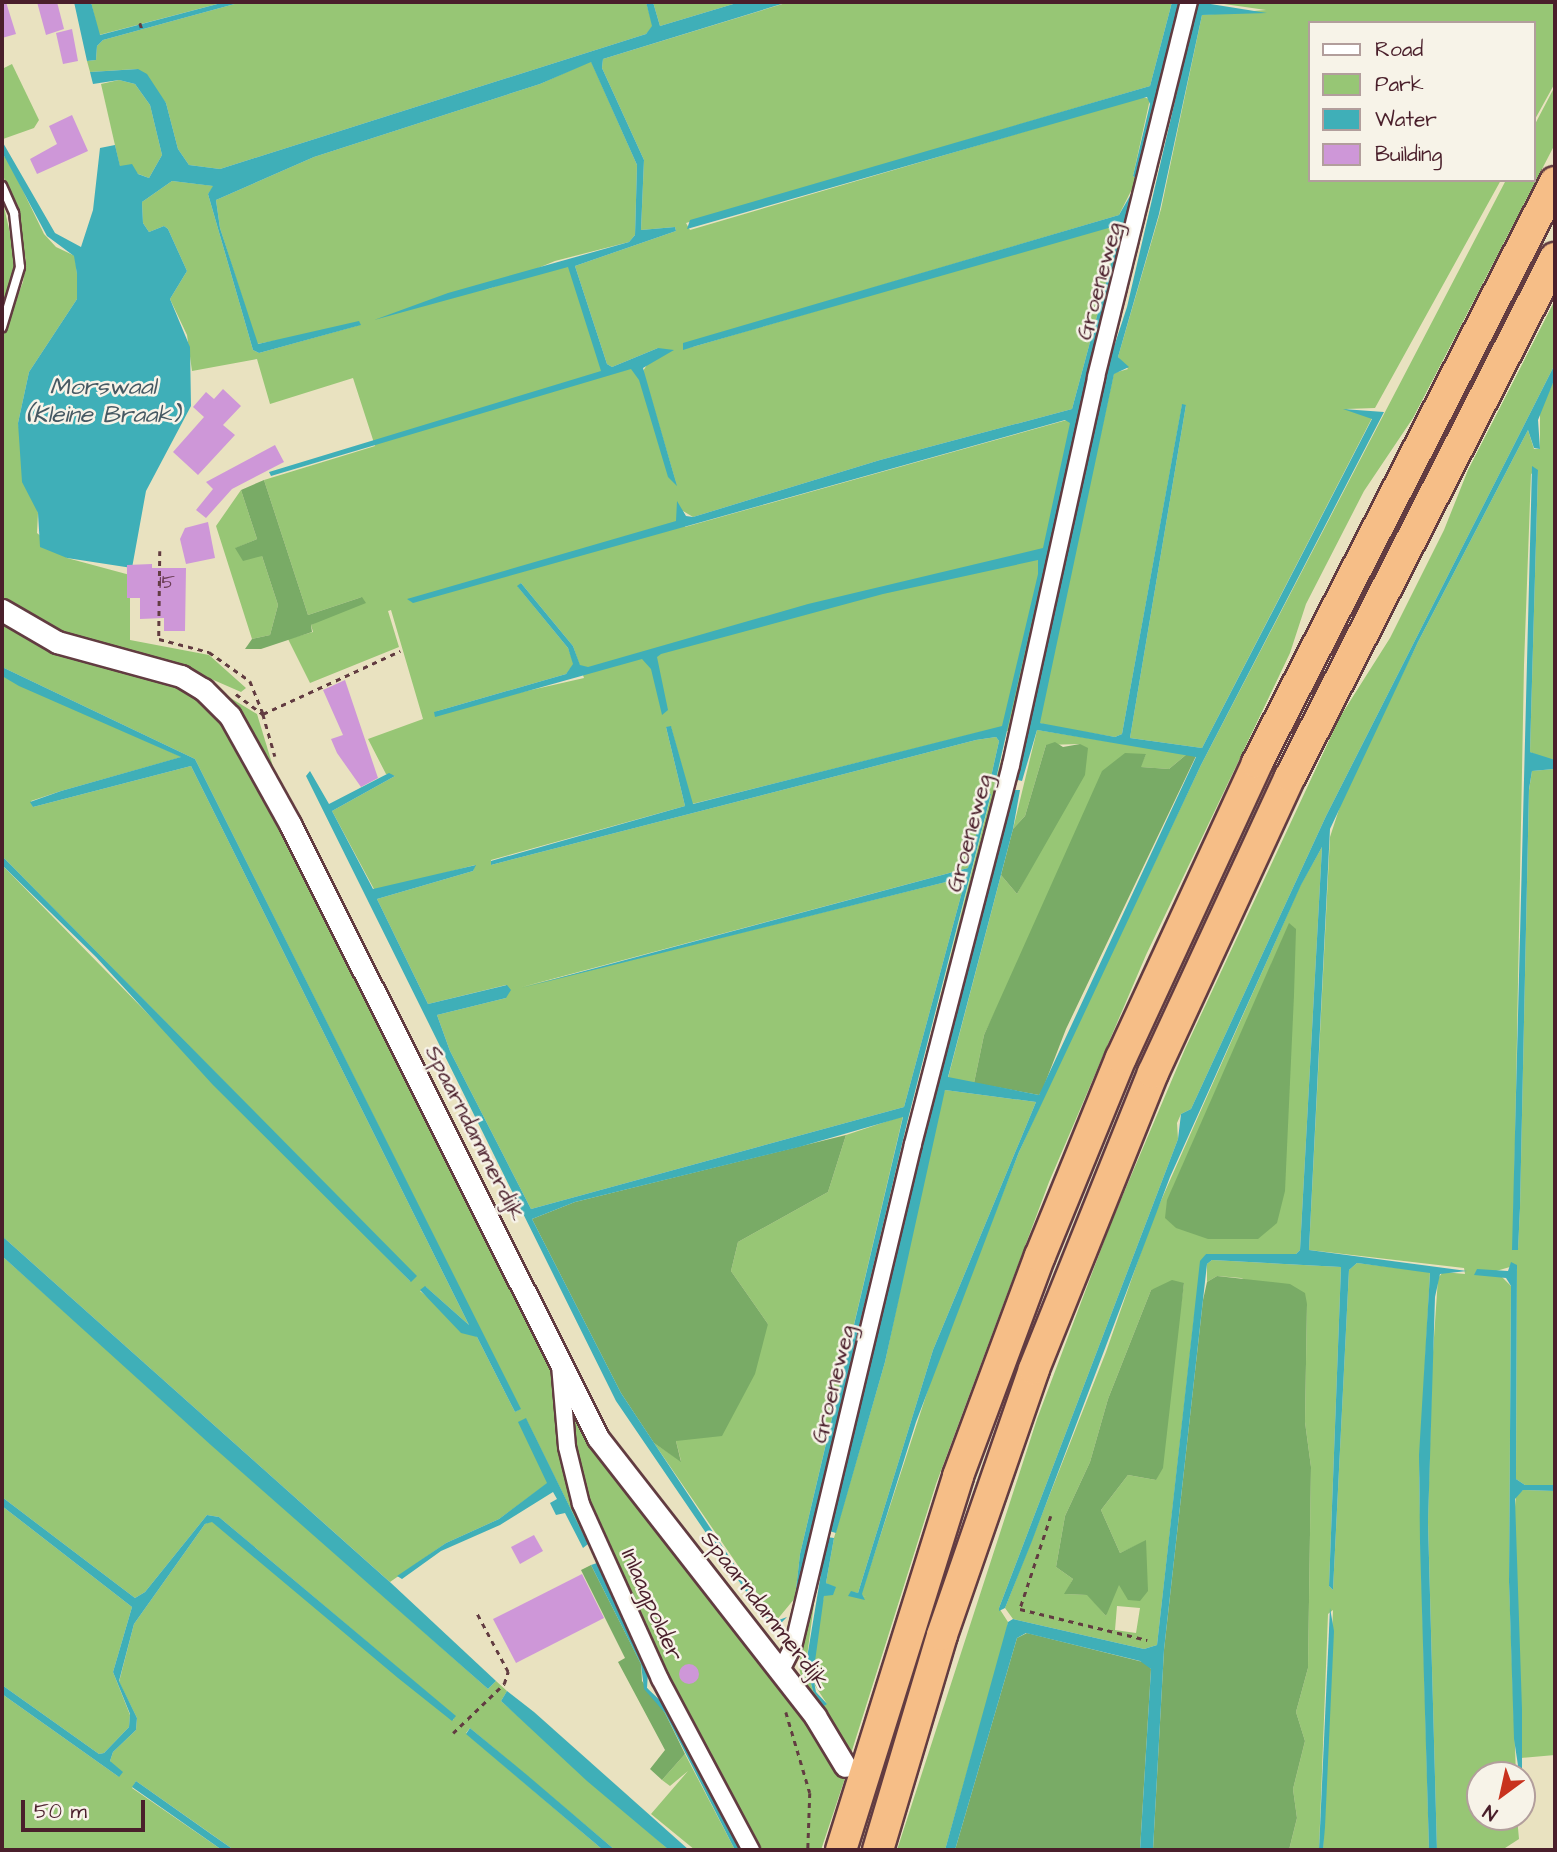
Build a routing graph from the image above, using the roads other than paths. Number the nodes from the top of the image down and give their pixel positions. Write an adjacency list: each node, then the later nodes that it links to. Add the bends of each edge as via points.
1 (1189, 2): 8 (street, Groeneweg, via 1096,377 1011,765 913,1144 793,1647)
2 (1555, 182): 11 (highway, via 1257,763 1121,1058 958,1476)
3 (2, 186): 5 (lane, via 13,213 20,267)
4 (1555, 258): 12 (highway, via 1290,777 1153,1073 1034,1369 942,1634)
5 (2, 327)
6 (2, 610): 7 (street, Spaarndammerdijk, via 57,642 181,676 203,689 229,716 290,824)
7 (560, 1362): 8 (street, Spaarndammerdijk, via 605,1448); 10 (street, Inlaagpolder, via 566,1447 581,1504 660,1679)
8 (780, 1672): 9 (street, Spaarndammerdijk)
9 (845, 1766)
10 (751, 1850)
11 (841, 1850)
12 (878, 1850)

